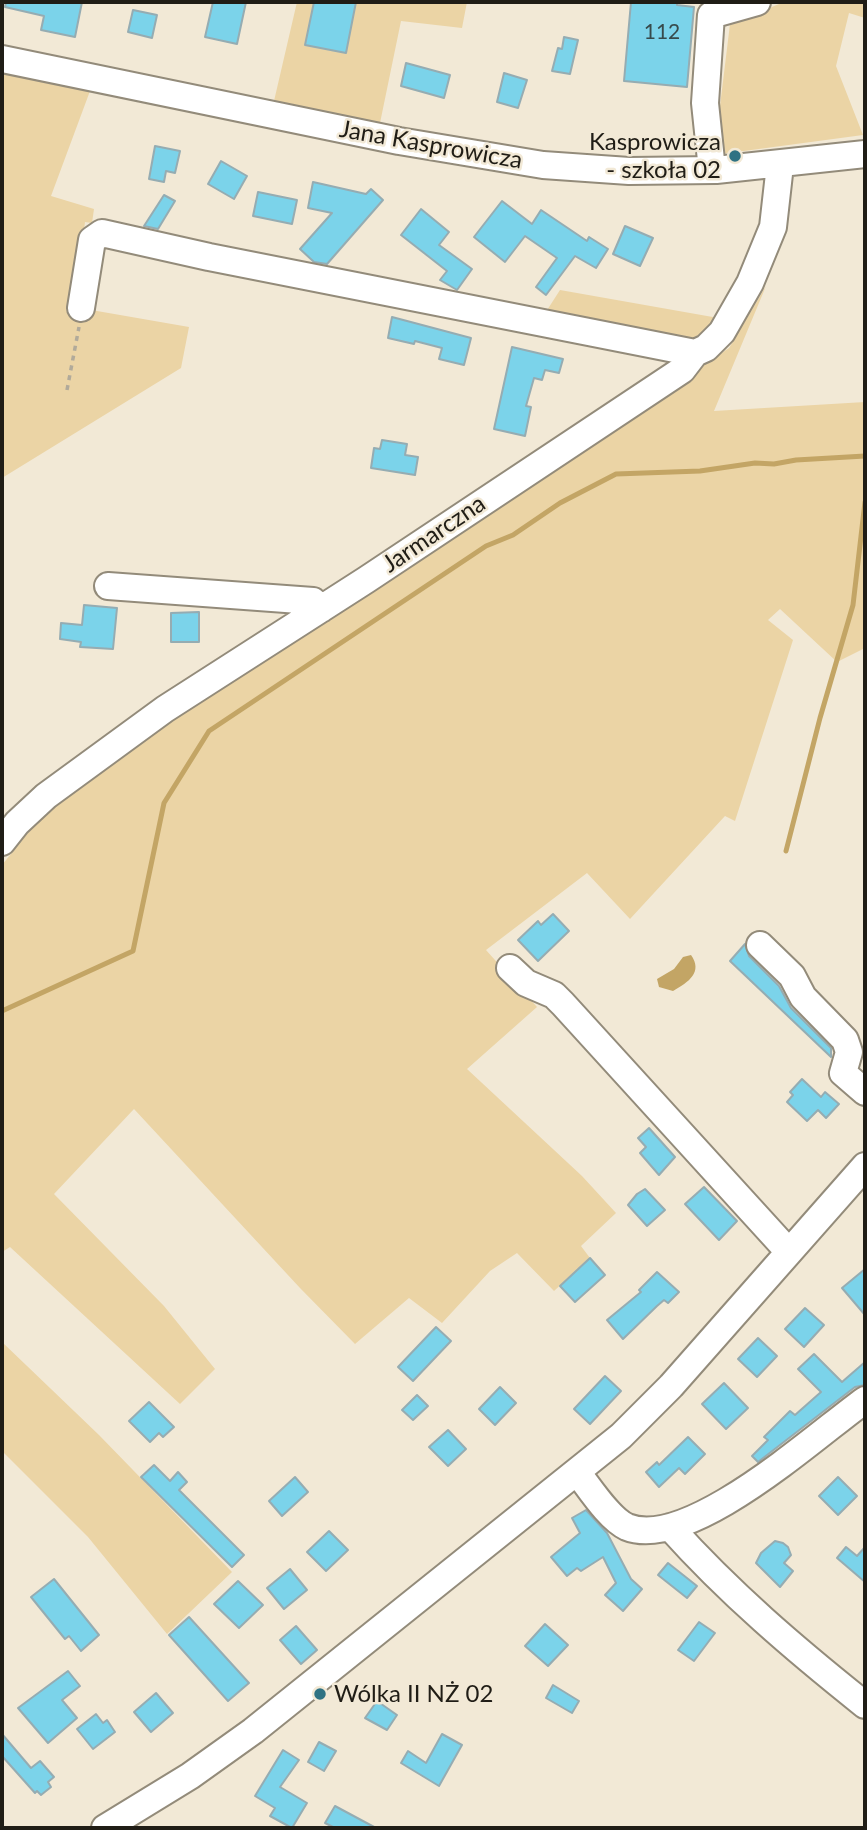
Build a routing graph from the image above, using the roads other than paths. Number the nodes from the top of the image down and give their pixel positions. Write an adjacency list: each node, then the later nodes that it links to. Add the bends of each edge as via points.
1 (757, 2): 5 (street, via 711,15 705,103)
2 (2, 59): 5 (street, Jana Kasprowicza, via 502,159 591,169)
3 (865, 154): 4 (street, Jana Kasprowicza)
4 (780, 165): 5 (street, Jana Kasprowicza); 7 (street, Jarmarczna, via 775,216 761,259 722,332)
5 (712, 170)
6 (81, 308): 7 (street, via 92,240 102,233)
7 (695, 353): 9 (street, Jarmarczna, via 682,370)
8 (108, 586): 9 (street, via 313,601)
9 (321, 609): 10 (street, Jarmarczna, via 103,752 46,796)
10 (2, 842)
11 (760, 945): 13 (street, via 845,1040 849,1052 843,1073)
12 (510, 968): 15 (street, via 526,983 554,995)
13 (865, 1092)
14 (865, 1166): 15 (street)
15 (789, 1252): 17 (street, via 658,1399)
16 (865, 1400): 18 (street, via 753,1485)
17 (577, 1472): 18 (street, via 621,1524 643,1530); 20 (street, via 253,1731)
18 (670, 1527): 19 (street, via 723,1584)
19 (865, 1705)
20 (104, 1828)

